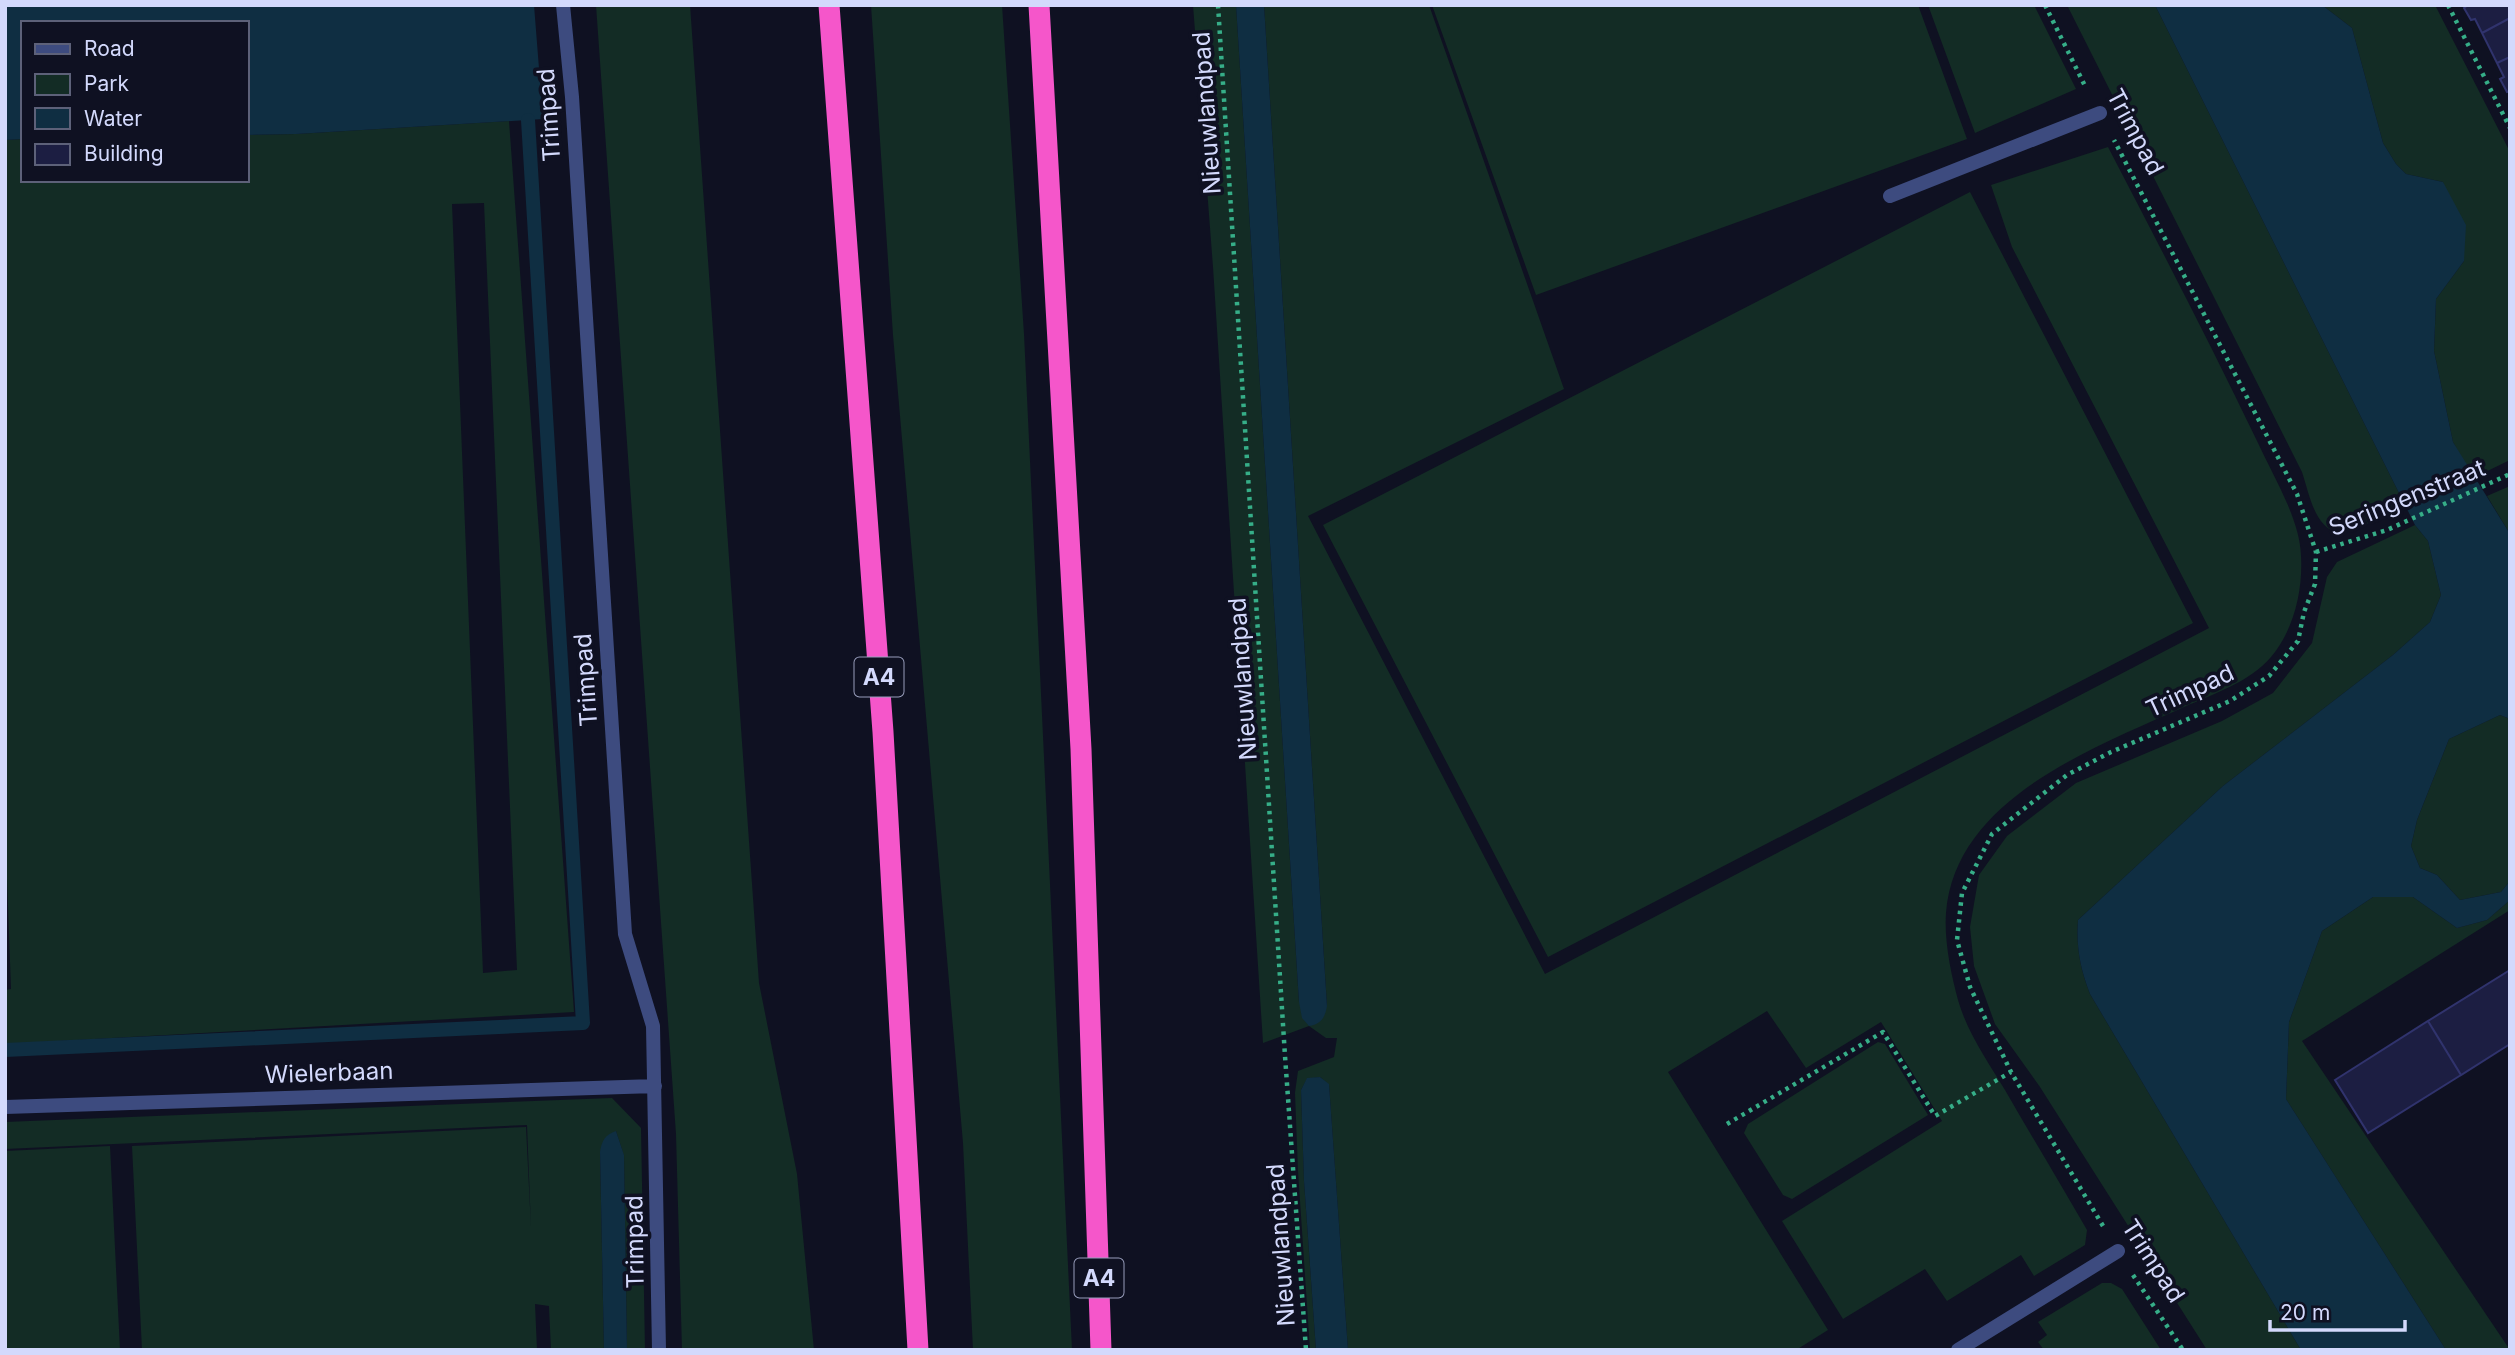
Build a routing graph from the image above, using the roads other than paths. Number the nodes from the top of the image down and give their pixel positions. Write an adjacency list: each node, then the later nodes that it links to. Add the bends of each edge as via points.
1 (563, 5): 6 (street, Trimpad, via 625,934 653,1026)
2 (829, 5): 10 (highway, A4, via 882,718)
3 (1039, 5): 11 (highway, A4, via 1081,749)
4 (2100, 113): 5 (street)
5 (1889, 196)
6 (655, 1086): 7 (street, Wielerbaan); 9 (street, Trimpad)
7 (5, 1107)
8 (2118, 1251): 12 (street)
9 (659, 1350)
10 (918, 1350)
11 (1101, 1350)
12 (1958, 1350)

